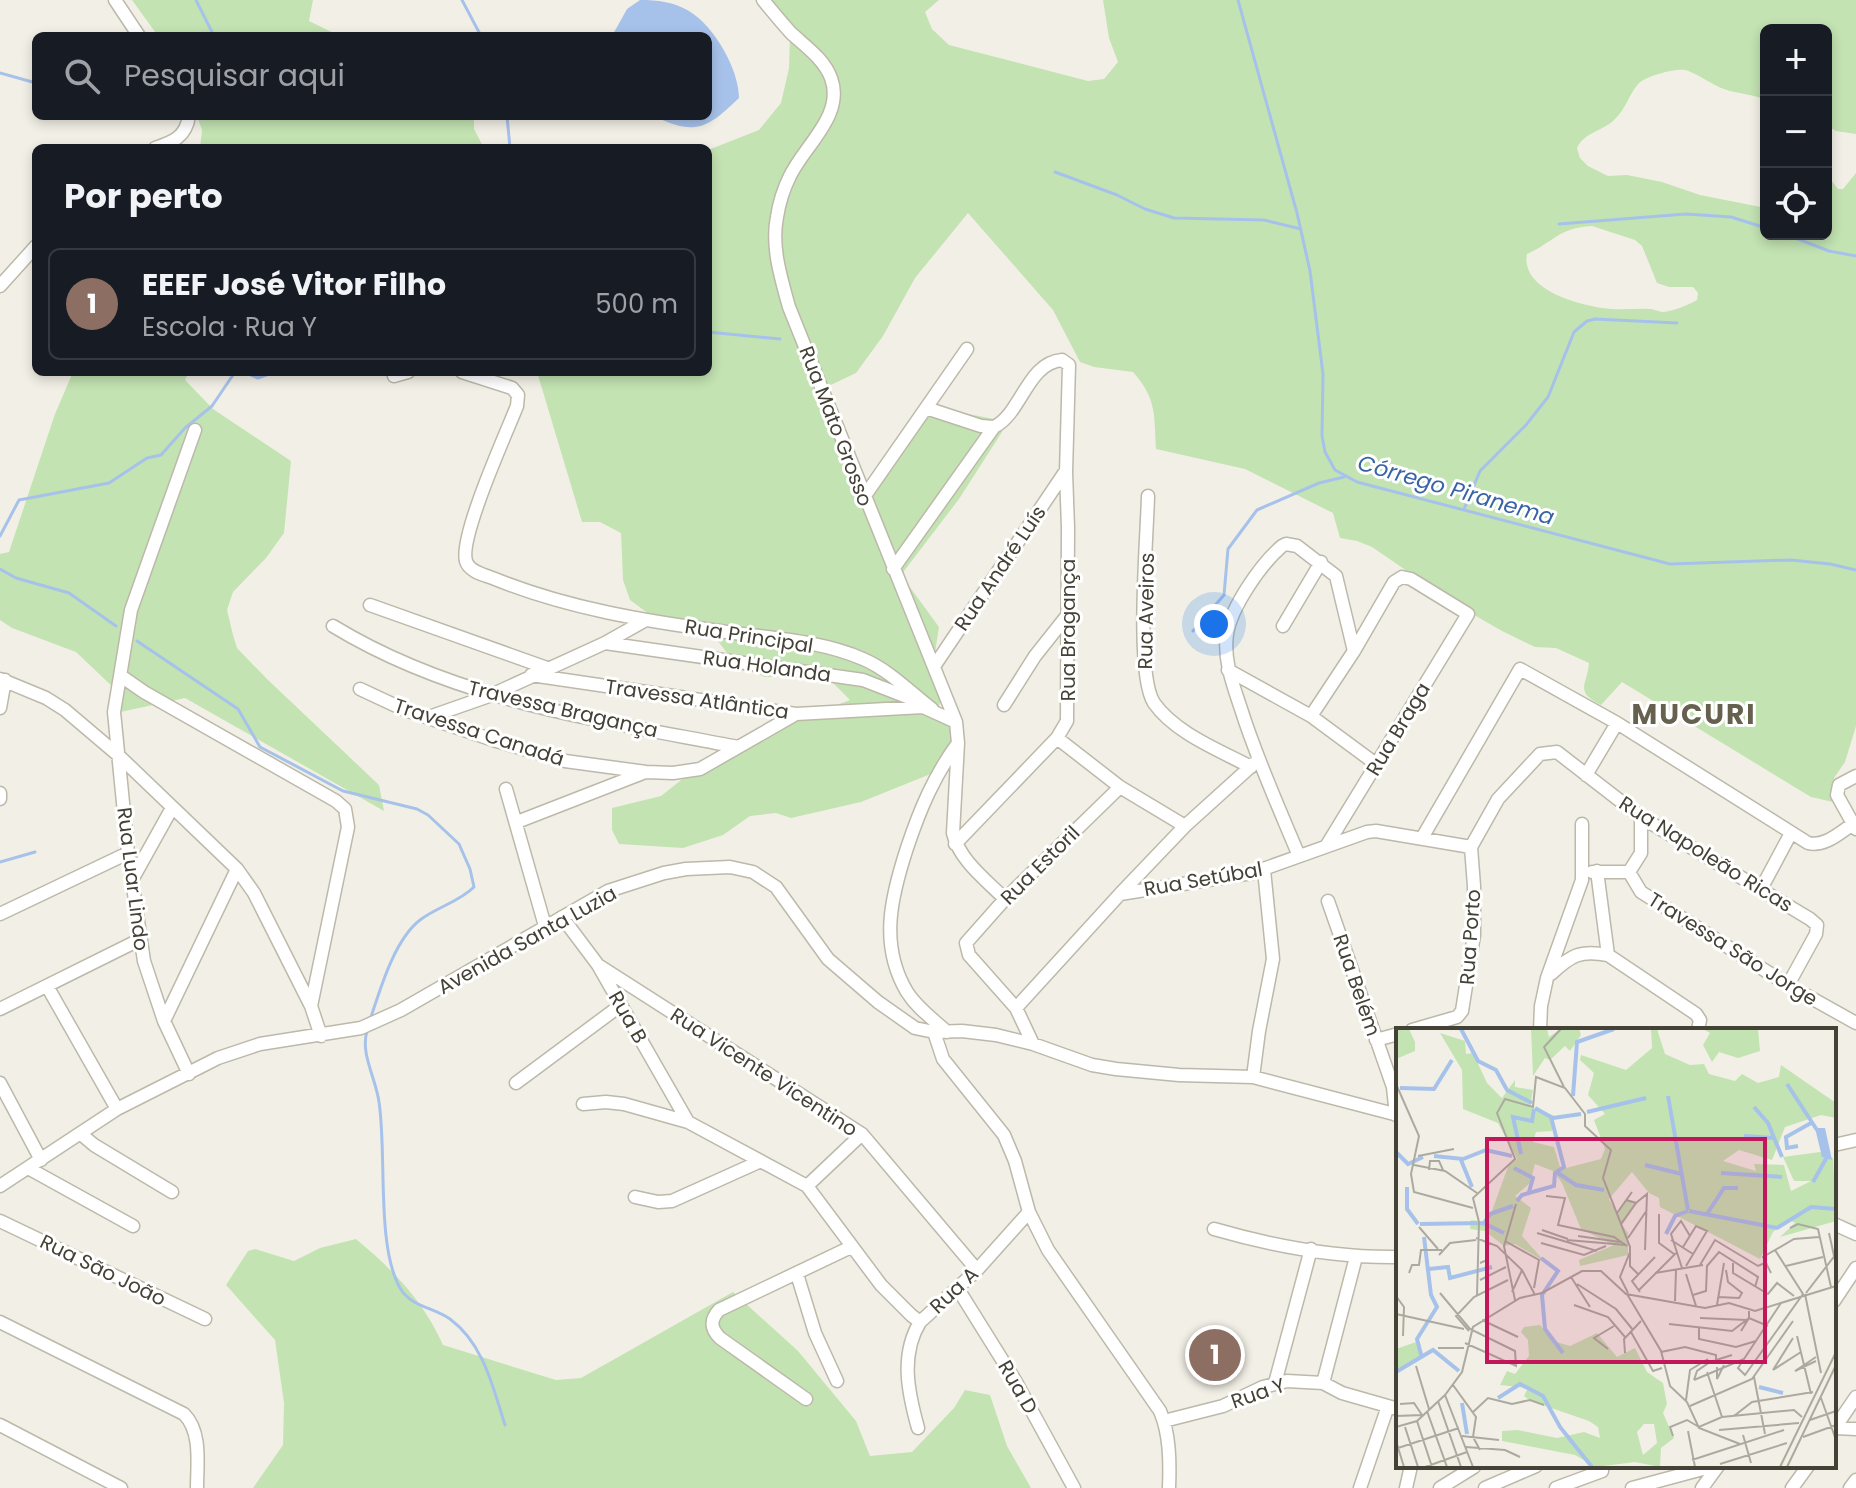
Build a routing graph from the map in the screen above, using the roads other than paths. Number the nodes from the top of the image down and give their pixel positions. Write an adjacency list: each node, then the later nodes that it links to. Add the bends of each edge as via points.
1 (115, 0): 3 (street)
2 (763, 0): 15 (street, Rua Mato Grosso, via 832,79 833,102 783,196 777,217 777,261 789,307)
3 (136, 32)
4 (188, 120): 5 (street, via 182,135)
5 (166, 144)
6 (32, 250): 7 (street)
7 (0, 286)
8 (967, 349): 10 (street)
9 (474, 376): 20 (street, Rua Principal, via 512,388 518,395 470,525 467,564 508,584)
10 (926, 408): 11 (street); 15 (street)
11 (994, 427): 13 (street, Rua Bragança, via 1040,370 1052,361 1066,362); 17 (street)
12 (195, 430): 29 (street, Rua Luar Lindo, via 131,610)
13 (1066, 465): 19 (street, Rua Bragança); 25 (street, Rua André Luís)
14 (1148, 496): 45 (street, Rua Aveiros, via 1143,660 1149,693 1179,727)
15 (864, 497): 17 (street, Rua Mato Grosso)
16 (1321, 562): 22 (street); 24 (street, via 1336,576); 27 (street, via 1297,546 1286,544 1277,550 1230,621)
17 (893, 569): 25 (street, Rua Mato Grosso)
18 (370, 605): 26 (street)
19 (1066, 617): 33 (street); 41 (street, Rua Bragança, via 1067,721)
20 (644, 621): 23 (street); 35 (street, Rua Principal, via 849,654 879,667)
21 (333, 626): 32 (street, Travessa Bragança, via 391,659)
22 (1283, 626)
23 (605, 643): 26 (street); 35 (street, Rua Holanda, via 863,680)
24 (1354, 651): 37 (street); 46 (street, Rua Braga, via 1402,577 1468,614)
25 (935, 665): 39 (street, Rua Mato Grosso)
26 (547, 668): 28 (street)
27 (1228, 670): 37 (street); 45 (street)
28 (531, 675): 32 (street); 36 (street, Travessa Atlântica)
29 (121, 676): 44 (street, Rua Luar Lindo, via 115,700); 87 (street, via 345,809 348,827)
30 (2, 680): 34 (street); 44 (street, via 65,710)
31 (360, 689): 38 (street, Travessa Canadá)
32 (489, 696): 38 (street); 43 (street, Travessa Bragança)
33 (1004, 705)
34 (0, 708)
35 (927, 708): 36 (street, Travessa Atlântica); 39 (street)
36 (796, 714): 43 (street)
37 (1311, 716): 46 (street)
38 (429, 717): 47 (street, Travessa Canadá, via 565,761)
39 (956, 722): 42 (street, Rua Mato Grosso)
40 (1617, 723): 48 (street); 60 (street); 61 (street, via 1520,669)
41 (1057, 738): 50 (street); 62 (street)
42 (958, 743): 62 (street, Rua Mato Grosso); 95 (street, via 921,807 889,920 892,955 908,994)
43 (738, 747): 47 (street, Travessa Canadá, via 700,769)
44 (118, 755): 54 (street); 65 (street, Rua Luar Lindo)
45 (1254, 764): 58 (street); 66 (street)
46 (1376, 764): 63 (street, Rua Braga)
47 (646, 772): 56 (street)
48 (1586, 775): 55 (street, Rua Napoleão Ricas); 64 (street, Rua Napoleão Ricas, via 1557,752 1540,754 1498,799)
49 (1856, 776): 59 (street, via 1837,789)
50 (1120, 787): 58 (street); 75 (street, Rua Estoril)
51 (506, 789): 56 (street)
52 (0, 793): 53 (street)
53 (0, 799)
54 (172, 808): 67 (street); 71 (street)
55 (1641, 817): 70 (street, via 1641,853); 73 (street, Rua Napoleão Ricas)
56 (517, 822): 79 (street)
57 (1582, 824): 72 (street)
58 (1185, 826): 74 (street)
59 (1855, 827): 60 (street, via 1816,845)
60 (1791, 833): 73 (street)
61 (1422, 838): 63 (street, Rua Setúbal, via 1376,831); 64 (street, Rua Setúbal)
62 (955, 844): 75 (street)
63 (1327, 845): 66 (street, Rua Setúbal)
64 (1471, 847): 92 (street, Rua Porto, via 1474,935 1465,1004 1457,1017)
65 (128, 853): 71 (street, Rua Luar Lindo); 77 (street)
66 (1299, 856): 68 (street, Rua Setúbal)
67 (237, 869): 87 (street); 90 (street)
68 (1264, 870): 74 (street, Rua Setúbal); 101 (street, via 1273,959)
69 (1597, 871): 70 (street); 72 (street); 81 (street)
70 (1629, 872): 84 (street, Travessa São Jorge, via 1641,892)
71 (133, 878): 80 (street, Rua Luar Lindo)
72 (1582, 880): 83 (street)
73 (1761, 889): 84 (street, Rua Napoleão Ricas, via 1817,925)
74 (1120, 894): 88 (street)
75 (1005, 899): 88 (street, Rua Estoril, via 966,947)
76 (1328, 901): 98 (street, Rua Belém)
77 (0, 914)
78 (562, 917): 79 (street, Avenida Santa Luzia); 82 (street, Rua B); 95 (street, Avenida Santa Luzia, via 608,891 664,873 718,867 753,872 783,895 816,945 850,980 901,1021)
79 (545, 926): 97 (street, Avenida Santa Luzia, via 401,1010 368,1026)
80 (141, 939): 85 (street); 90 (street, Rua Luar Lindo)
81 (1608, 955): 83 (street, via 1580,953); 94 (street, via 1696,1014)
82 (598, 965): 86 (street, Rua B); 110 (street, Rua Vicente Vicentino)
83 (1547, 978): 93 (street)
84 (1788, 985): 91 (street, Travessa São Jorge)
85 (47, 986): 89 (street); 106 (street)
86 (621, 1005): 103 (street); 108 (street, Rua B)
87 (311, 1006): 97 (street)
88 (1016, 1008): 99 (street)
89 (0, 1009)
90 (164, 1021): 100 (street, Rua Luar Lindo)
91 (1856, 1023)
92 (1419, 1028)
93 (1540, 1028)
94 (1698, 1028)
95 (941, 1032): 99 (street, Avenida Santa Luzia, via 978,1032); 120 (street, via 940,1051 1004,1135)
96 (1396, 1035): 98 (street)
97 (321, 1036): 100 (street, Avenida Santa Luzia, via 238,1050)
98 (1376, 1040): 105 (street, Rua Belém)
99 (1033, 1044): 101 (street, Avenida Santa Luzia, via 1116,1069)
100 (189, 1074): 106 (street, Avenida Santa Luzia)
101 (1253, 1077): 107 (street, Avenida Santa Luzia)
102 (0, 1083): 113 (street)
103 (516, 1083)
104 (583, 1104): 108 (street, via 624,1104)
105 (1396, 1108)
106 (117, 1109): 109 (street, Avenida Santa Luzia)
107 (1396, 1115)
108 (688, 1122): 114 (street)
109 (81, 1134): 113 (street, Avenida Santa Luzia); 118 (street)
110 (862, 1134): 117 (street); 130 (street, Rua Vicente Vicentino)
111 (1856, 1140): 112 (street)
112 (1836, 1145)
113 (41, 1160): 115 (street, Avenida Santa Luzia)
114 (761, 1161): 117 (street); 119 (street, via 672,1201)
115 (28, 1168): 116 (street, Avenida Santa Luzia); 123 (street)
116 (0, 1186)
117 (807, 1186): 126 (street)
118 (172, 1192)
119 (635, 1197)
120 (1029, 1212): 130 (street, Rua A); 144 (street, via 1048,1250)
121 (0, 1221): 135 (street, Rua São João)
122 (1836, 1225): 125 (street)
123 (133, 1226)
124 (1214, 1229): 127 (street)
125 (1856, 1234)
126 (851, 1247): 131 (street); 137 (street)
127 (1311, 1249): 128 (street); 139 (street)
128 (1356, 1257): 129 (street); 140 (street)
129 (1396, 1257)
130 (977, 1270): 133 (street, Rua A)
131 (797, 1274): 138 (street); 142 (street, via 719,1310 712,1328)
132 (1854, 1275): 134 (street)
133 (958, 1289): 137 (street, Rua A); 159 (street, Rua D)
134 (1836, 1298)
135 (205, 1319)
136 (0, 1322): 158 (street, via 175,1408 192,1422)
137 (920, 1322): 147 (street, Rua A, via 907,1357)
138 (837, 1381)
139 (1275, 1383): 140 (street, Rua Y); 144 (street, Rua Y, via 1223,1406)
140 (1323, 1383): 143 (street, Rua Y)
141 (1856, 1397): 146 (street)
142 (806, 1399)
143 (1393, 1408): 161 (street)
144 (1164, 1421): 160 (street)
145 (0, 1425): 157 (street)
146 (1836, 1426)
147 (918, 1428)
148 (1411, 1468): 162 (street)
149 (1471, 1468): 163 (street)
150 (1475, 1468): 164 (street)
151 (1527, 1468): 164 (street)
152 (1709, 1468): 166 (street)
153 (1715, 1468): 167 (street)
154 (1807, 1468): 168 (street)
155 (1602, 1471): 165 (street)
156 (1856, 1480): 169 (street)
157 (121, 1488)
158 (197, 1488)
159 (1074, 1488)
160 (1169, 1488)
161 (1360, 1488)
162 (1406, 1488)
163 (1440, 1488)
164 (1486, 1488)
165 (1556, 1488)
166 (1635, 1488)
167 (1702, 1488)
168 (1792, 1488)
169 (1850, 1488)

